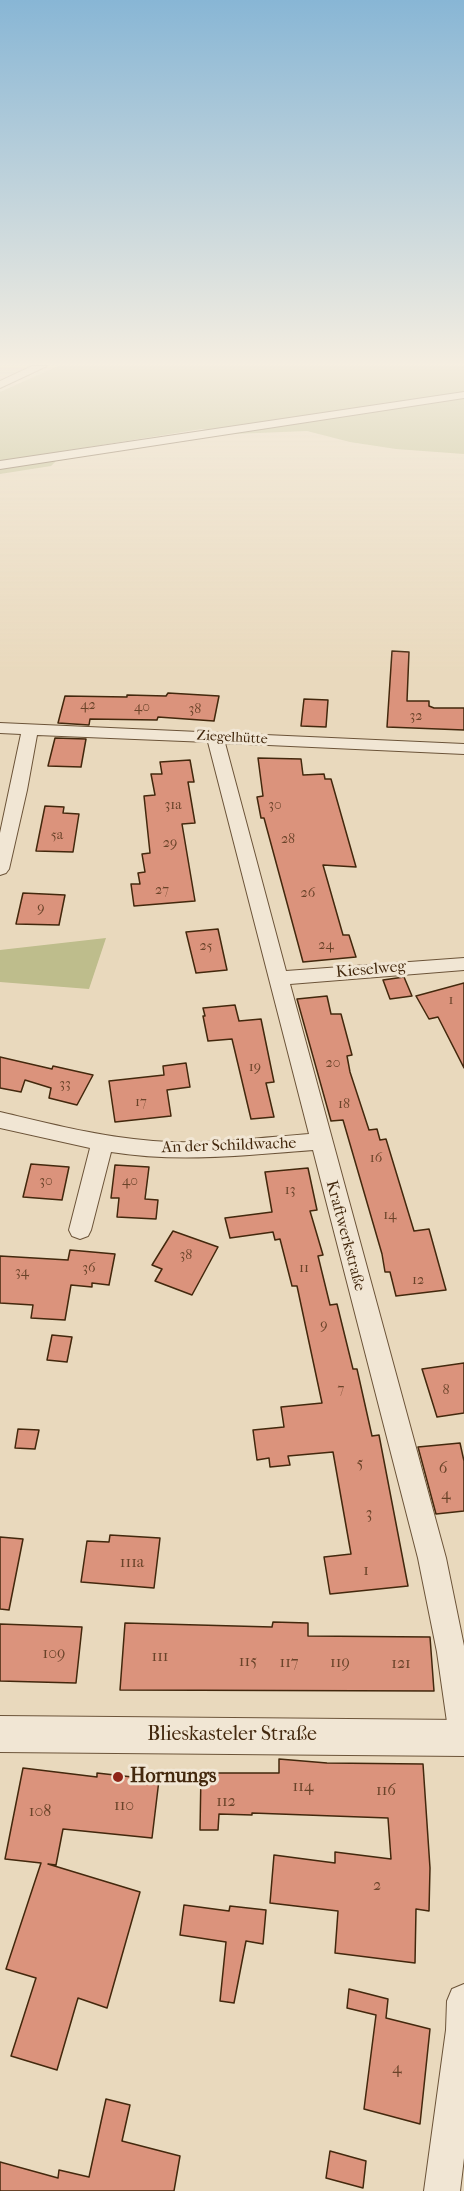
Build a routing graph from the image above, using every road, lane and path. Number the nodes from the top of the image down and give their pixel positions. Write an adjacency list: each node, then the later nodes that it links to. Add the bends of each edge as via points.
1 (0, 728): 2 (street, Ziegelhütte)
2 (30, 730): 3 (street, Ziegelhütte); 5 (street)
3 (214, 737): 4 (street, Ziegelhütte); 8 (street, Kraftwerkstraße)
4 (464, 748)
5 (3, 845): 6 (street)
6 (0, 869)
7 (464, 964): 8 (street, Kieselweg)
8 (278, 978): 11 (street, Kraftwerkstraße)
9 (0, 1120): 10 (street, An der Schildwache)
10 (103, 1142): 11 (street, An der Schildwache, via 198,1150); 12 (street)
11 (320, 1142): 14 (street, Kraftwerkstraße, via 432,1558)
12 (80, 1230)
13 (0, 1734): 14 (street, Blieskasteler Straße)
14 (464, 1737)
15 (464, 2001): 16 (street)
16 (442, 2191)

